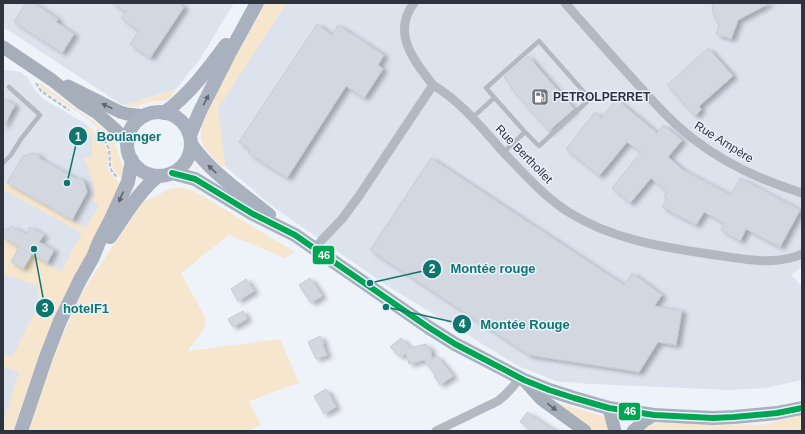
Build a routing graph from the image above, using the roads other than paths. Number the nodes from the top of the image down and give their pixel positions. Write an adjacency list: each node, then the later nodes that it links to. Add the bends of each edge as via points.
1 (414, 3): 6 (street, via 404,28 406,43 416,63)
2 (565, 3): 20 (street, Rue Ampère, via 645,92 691,137 749,173)
3 (256, 4): 9 (main road, via 213,63 182,98); 13 (main road, one-way to 3, via 200,111)
4 (6, 52): 5 (main road)
5 (54, 81): 10 (main road, one-way to 5, via 120,112 74,88); 14 (main road, via 111,125)
6 (433, 86): 11 (street, Rue Berthollet, via 453,99); 22 (street, via 342,219)
7 (9, 87): 17 (lane, via 40,115)
8 (494, 98): 11 (lane); 12 (lane); 12 (lane, via 486,88 539,41 590,99 539,146)
9 (164, 113): 10 (main road); 13 (main road, via 180,120 188,130)
10 (145, 116): 14 (main road, via 132,129)
11 (472, 118): 15 (street, Rue Berthollet)
12 (525, 132): 15 (lane)
13 (190, 140): 18 (main road, via 186,161); 21 (main road, one-way to 13, via 220,176 207,164)
14 (128, 142): 16 (main road)
15 (504, 152): 23 (street, Rue Berthollet, via 544,192 569,212 587,223 634,241 679,250 757,260 785,259)
16 (132, 160): 19 (main road, via 146,173); 24 (main road, one-way to 24, via 128,182)
17 (3, 163)
18 (172, 173): 19 (main road); 21 (main road, via 195,180 252,214)
19 (158, 176): 24 (main road, via 151,181)
20 (802, 193)
21 (295, 235): 22 (main road)
22 (315, 250): 25 (main road, via 455,344)
23 (802, 254)
24 (93, 257): 30 (main road, via 60,321)
25 (517, 377): 26 (main road); 29 (street, via 511,390 502,398); 32 (main road, one-way to 32, via 541,399)
26 (609, 408): 28 (main road); 33 (main road)
27 (802, 408): 28 (main road, via 777,413 713,418)
28 (654, 415): 34 (main road)
29 (449, 428): 31 (street)
30 (21, 431)
31 (436, 431)
32 (585, 431)
33 (616, 431)
34 (633, 431)

